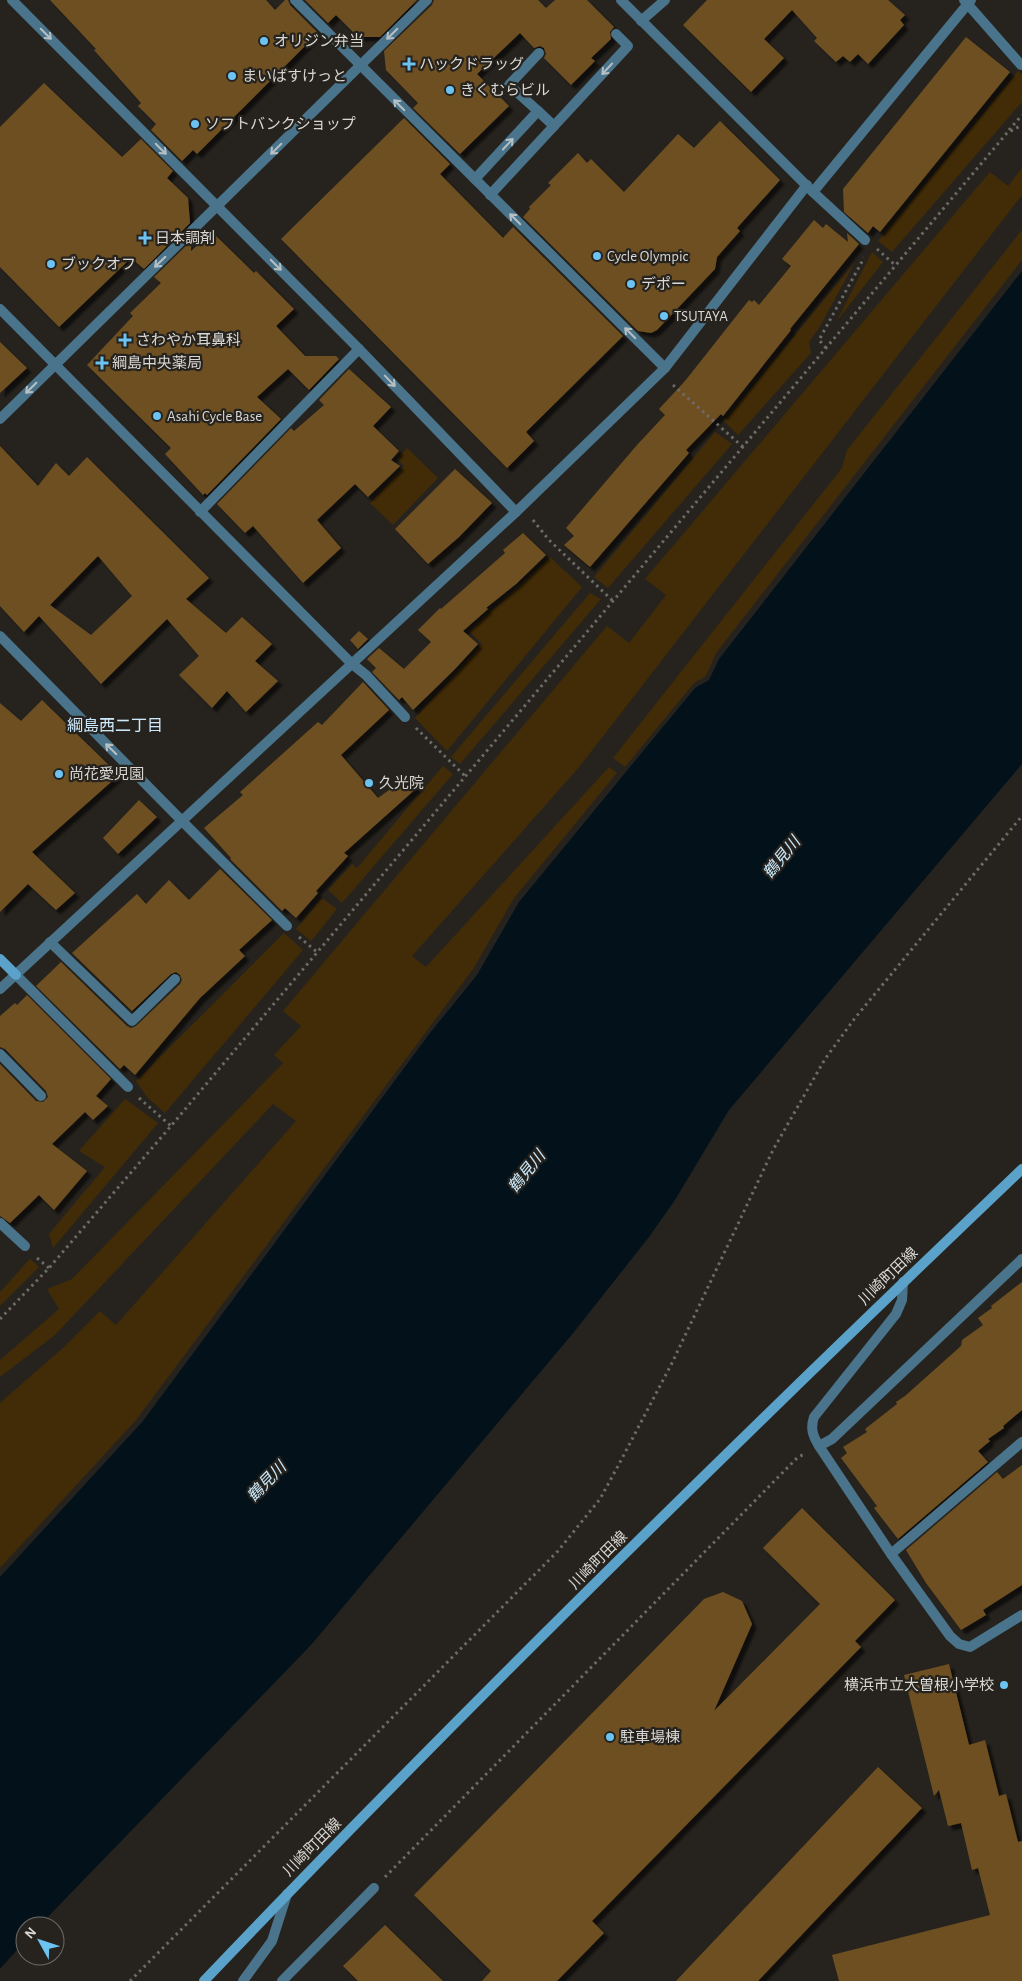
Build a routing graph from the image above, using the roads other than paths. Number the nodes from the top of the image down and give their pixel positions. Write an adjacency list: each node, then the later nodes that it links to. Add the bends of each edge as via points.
1 (12, 0): 17 (street, one-way to 17)
2 (296, 0): 11 (street)
3 (427, 0): 11 (street, one-way to 11)
4 (621, 0): 7 (street)
5 (665, 0): 7 (street)
6 (968, 1): 10 (street); 15 (street)
7 (641, 21): 15 (street)
8 (616, 34): 13 (street, one-way to 13, via 628,46)
9 (540, 53): 12 (street, via 509,84)
10 (1021, 65)
11 (360, 66): 14 (street, one-way to 11); 17 (street, one-way to 17)
12 (538, 112): 13 (street); 14 (street, one-way to 12)
13 (554, 126): 16 (street)
14 (474, 179): 16 (street)
15 (810, 189): 18 (street); 22 (street)
16 (490, 195): 22 (street, one-way to 16)
17 (218, 206): 20 (street, one-way to 20); 21 (street, one-way to 21)
18 (869, 242)
19 (0, 309): 21 (street)
20 (360, 349): 24 (street, one-way to 24); 25 (street)
21 (56, 364): 23 (street, one-way to 23); 25 (street)
22 (662, 370): 24 (street)
23 (0, 419)
24 (518, 509): 27 (street)
25 (200, 512): 27 (street)
26 (0, 636): 29 (street, one-way to 26)
27 (351, 663): 28 (street); 29 (street)
28 (405, 717)
29 (182, 821): 30 (street); 31 (street)
30 (287, 926)
31 (50, 942): 33 (street); 34 (street, via 132,1021)
32 (0, 959): 33 (main road)
33 (16, 975): 35 (street); 37 (street)
34 (175, 979)
35 (0, 989)
36 (0, 1054): 38 (street)
37 (128, 1087)
38 (41, 1096)
39 (1022, 1169): 43 (main road, 川崎町田線)
40 (0, 1223): 41 (street)
41 (25, 1246)
42 (1022, 1259): 45 (street, via 832,1439)
43 (903, 1282): 45 (street, via 902,1300 896,1314 814,1417 812,1433); 49 (main road, 川崎町田線, via 569,1610)
44 (1022, 1442): 46 (street)
45 (818, 1446): 46 (street)
46 (891, 1554): 47 (street, via 959,1644 970,1647)
47 (1022, 1615)
48 (374, 1888): 52 (street)
49 (288, 1893): 50 (main road, 川崎町田線); 51 (street, via 272,1941)
50 (204, 1981)
51 (244, 1981)
52 (282, 1981)

